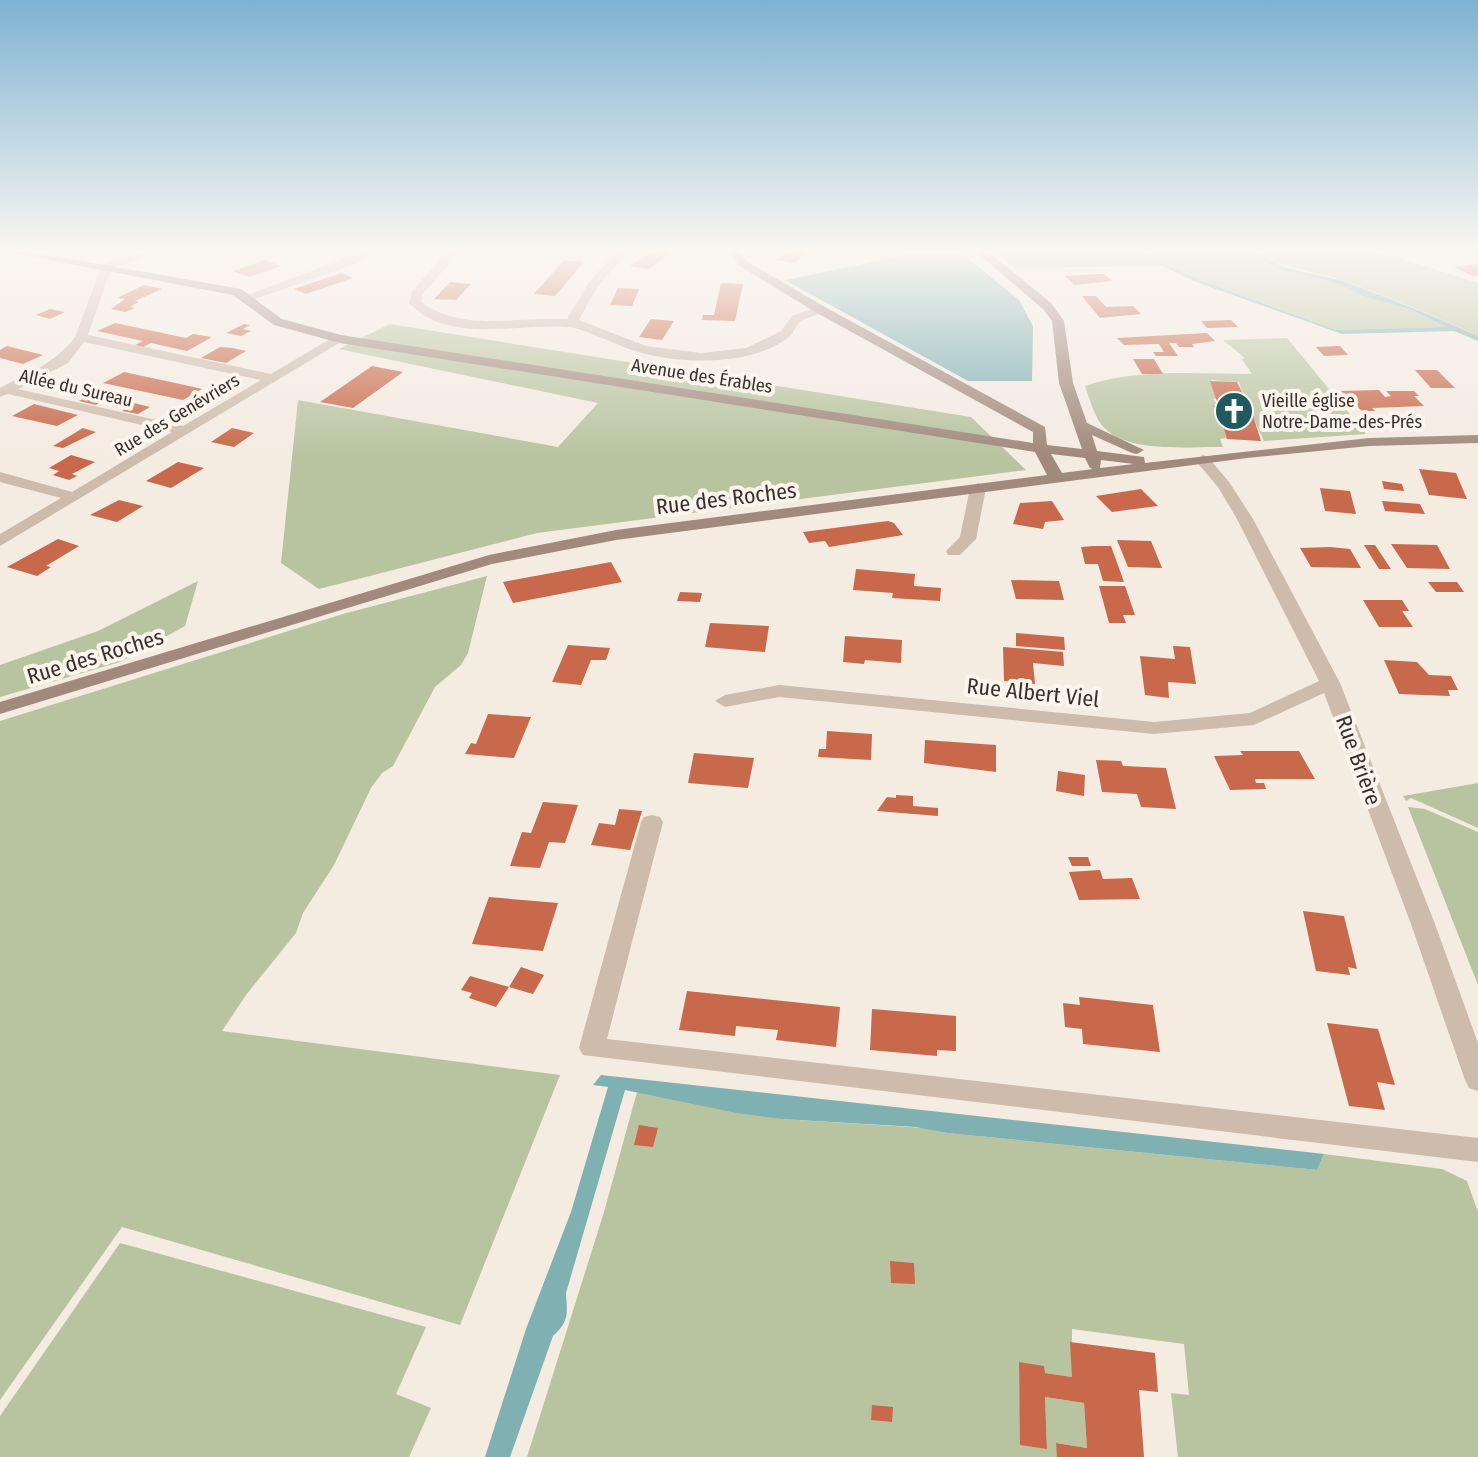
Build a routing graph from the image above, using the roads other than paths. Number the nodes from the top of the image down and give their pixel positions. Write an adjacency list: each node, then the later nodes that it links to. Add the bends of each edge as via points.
1 (87, 319): 9 (street)
2 (274, 319): 10 (street, Avenue des Érables)
3 (454, 319): 8 (street)
4 (573, 319): 8 (street)
5 (796, 319): 8 (street, via 785,334 749,352 701,357 644,350)
6 (837, 319): 16 (street, via 1040,430)
7 (1057, 319): 13 (street, via 1066,383)
8 (571, 323)
9 (81, 337): 11 (street); 12 (street, via 63,360)
10 (340, 339): 11 (street, Rue des Genévriers); 16 (street, Avenue des Érables)
11 (273, 379): 14 (street, Rue des Genévriers)
12 (2, 387): 14 (street, Allée du Sureau)
13 (1083, 426): 17 (street); 18 (street, via 1146,454)
14 (185, 431): 24 (street, Rue des Genévriers)
15 (1478, 439): 18 (street, Rue des Roches, via 1369,442)
16 (1040, 447): 17 (street, Avenue des Érables); 22 (street)
17 (1091, 453): 19 (street, Avenue des Érables); 20 (street)
18 (1199, 460): 19 (street, Rue des Roches); 27 (street, Rue Brière, via 1224,485 1245,519)
19 (1165, 464): 20 (street, Rue des Roches)
20 (1097, 472): 22 (street, Rue des Roches)
21 (0, 477): 24 (street)
22 (1056, 477): 23 (street, Rue des Roches)
23 (978, 488): 26 (street, via 968,539); 29 (street, Rue des Roches, via 616,535 489,560)
24 (74, 497): 25 (street, Rue des Genévriers)
25 (0, 541)
26 (954, 551)
27 (1330, 683): 28 (street, Rue Albert Viel, via 1254,719 1154,728 779,691); 31 (street, Rue Brière)
28 (725, 701)
29 (0, 708)
30 (652, 822): 32 (street, via 592,1048)
31 (1478, 1080)
32 (1478, 1150)

